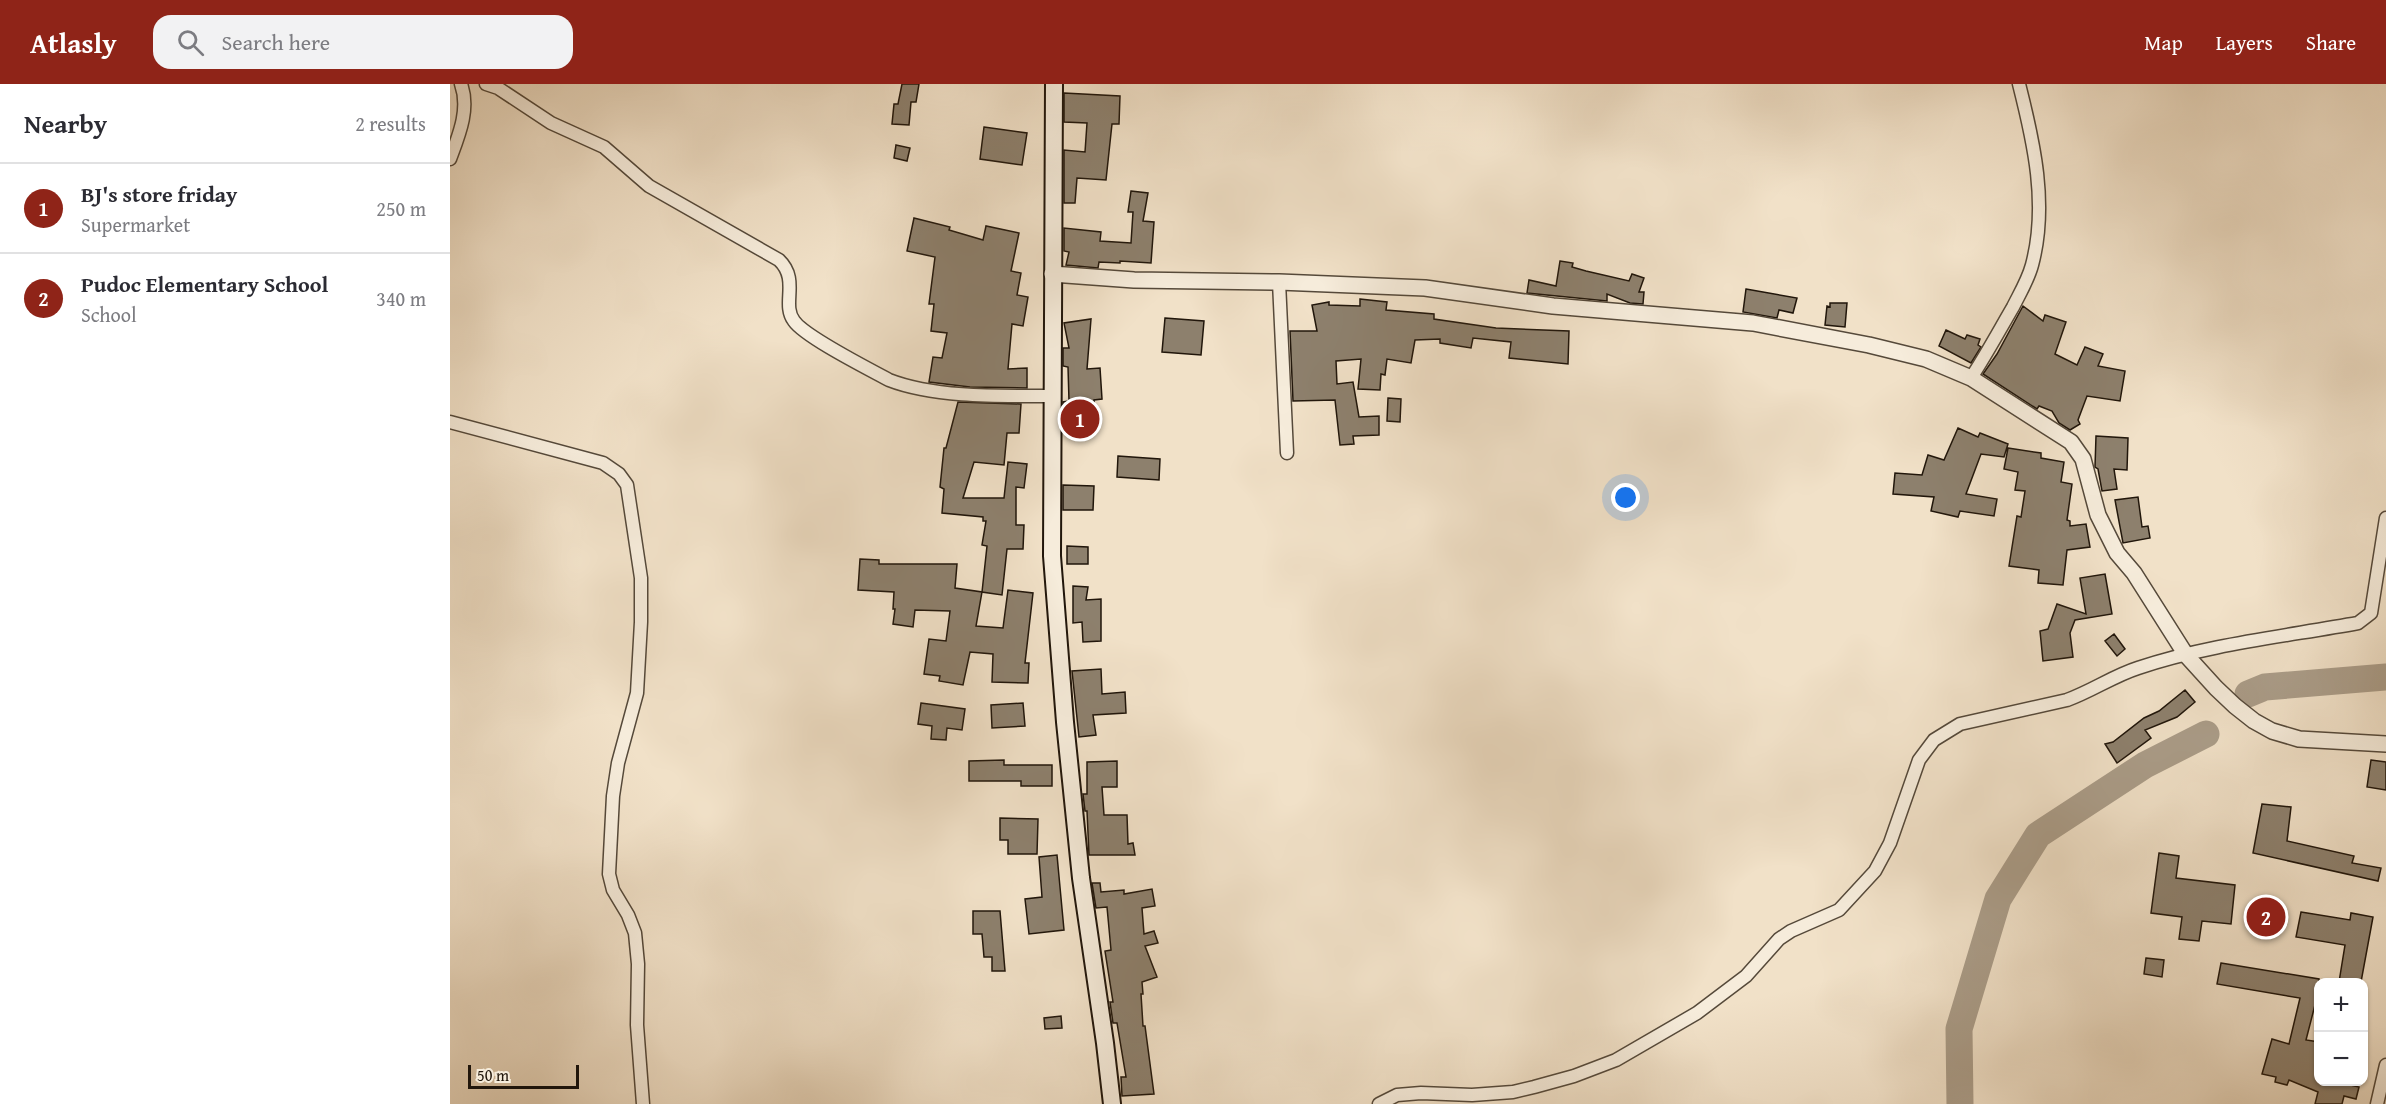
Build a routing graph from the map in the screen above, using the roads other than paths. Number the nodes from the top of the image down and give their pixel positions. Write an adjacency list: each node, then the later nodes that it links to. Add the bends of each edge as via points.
1 (464, 84): 5 (street, via 464,115)
2 (486, 84): 9 (street, via 551,123 604,147 649,186 779,260 790,275 793,321 880,374 903,385 986,397)
3 (1054, 84): 6 (main road)
4 (2019, 84): 8 (street, via 2040,197 2038,234 2024,288)
5 (450, 159)
6 (1052, 274): 7 (street, via 1134,280); 9 (main road)
7 (1279, 282): 8 (street, via 1425,288 1553,306 1753,323 1880,347 1926,359); 11 (street)
8 (1971, 378): 13 (street, via 2071,442 2083,459 2098,515 2109,539)
9 (1052, 396): 17 (main road, via 1052,556 1065,722 1081,878)
10 (450, 422): 16 (street, via 603,464 619,474 627,485 641,578 641,622 637,693 613,796 609,874 634,933)
11 (1287, 453)
12 (2386, 518): 13 (street, via 2371,613 2358,623)
13 (2186, 655): 14 (street, via 2229,700 2272,731 2299,739); 18 (street, via 2118,674 2084,695 1960,724 1934,740 1920,760 1880,862 1846,903 1779,939 1726,993 1616,1060 1513,1092 1397,1095)
14 (2386, 744)
15 (2386, 1065): 19 (street)
16 (643, 1104)
17 (1112, 1104)
18 (1379, 1104)
19 (2377, 1104)

